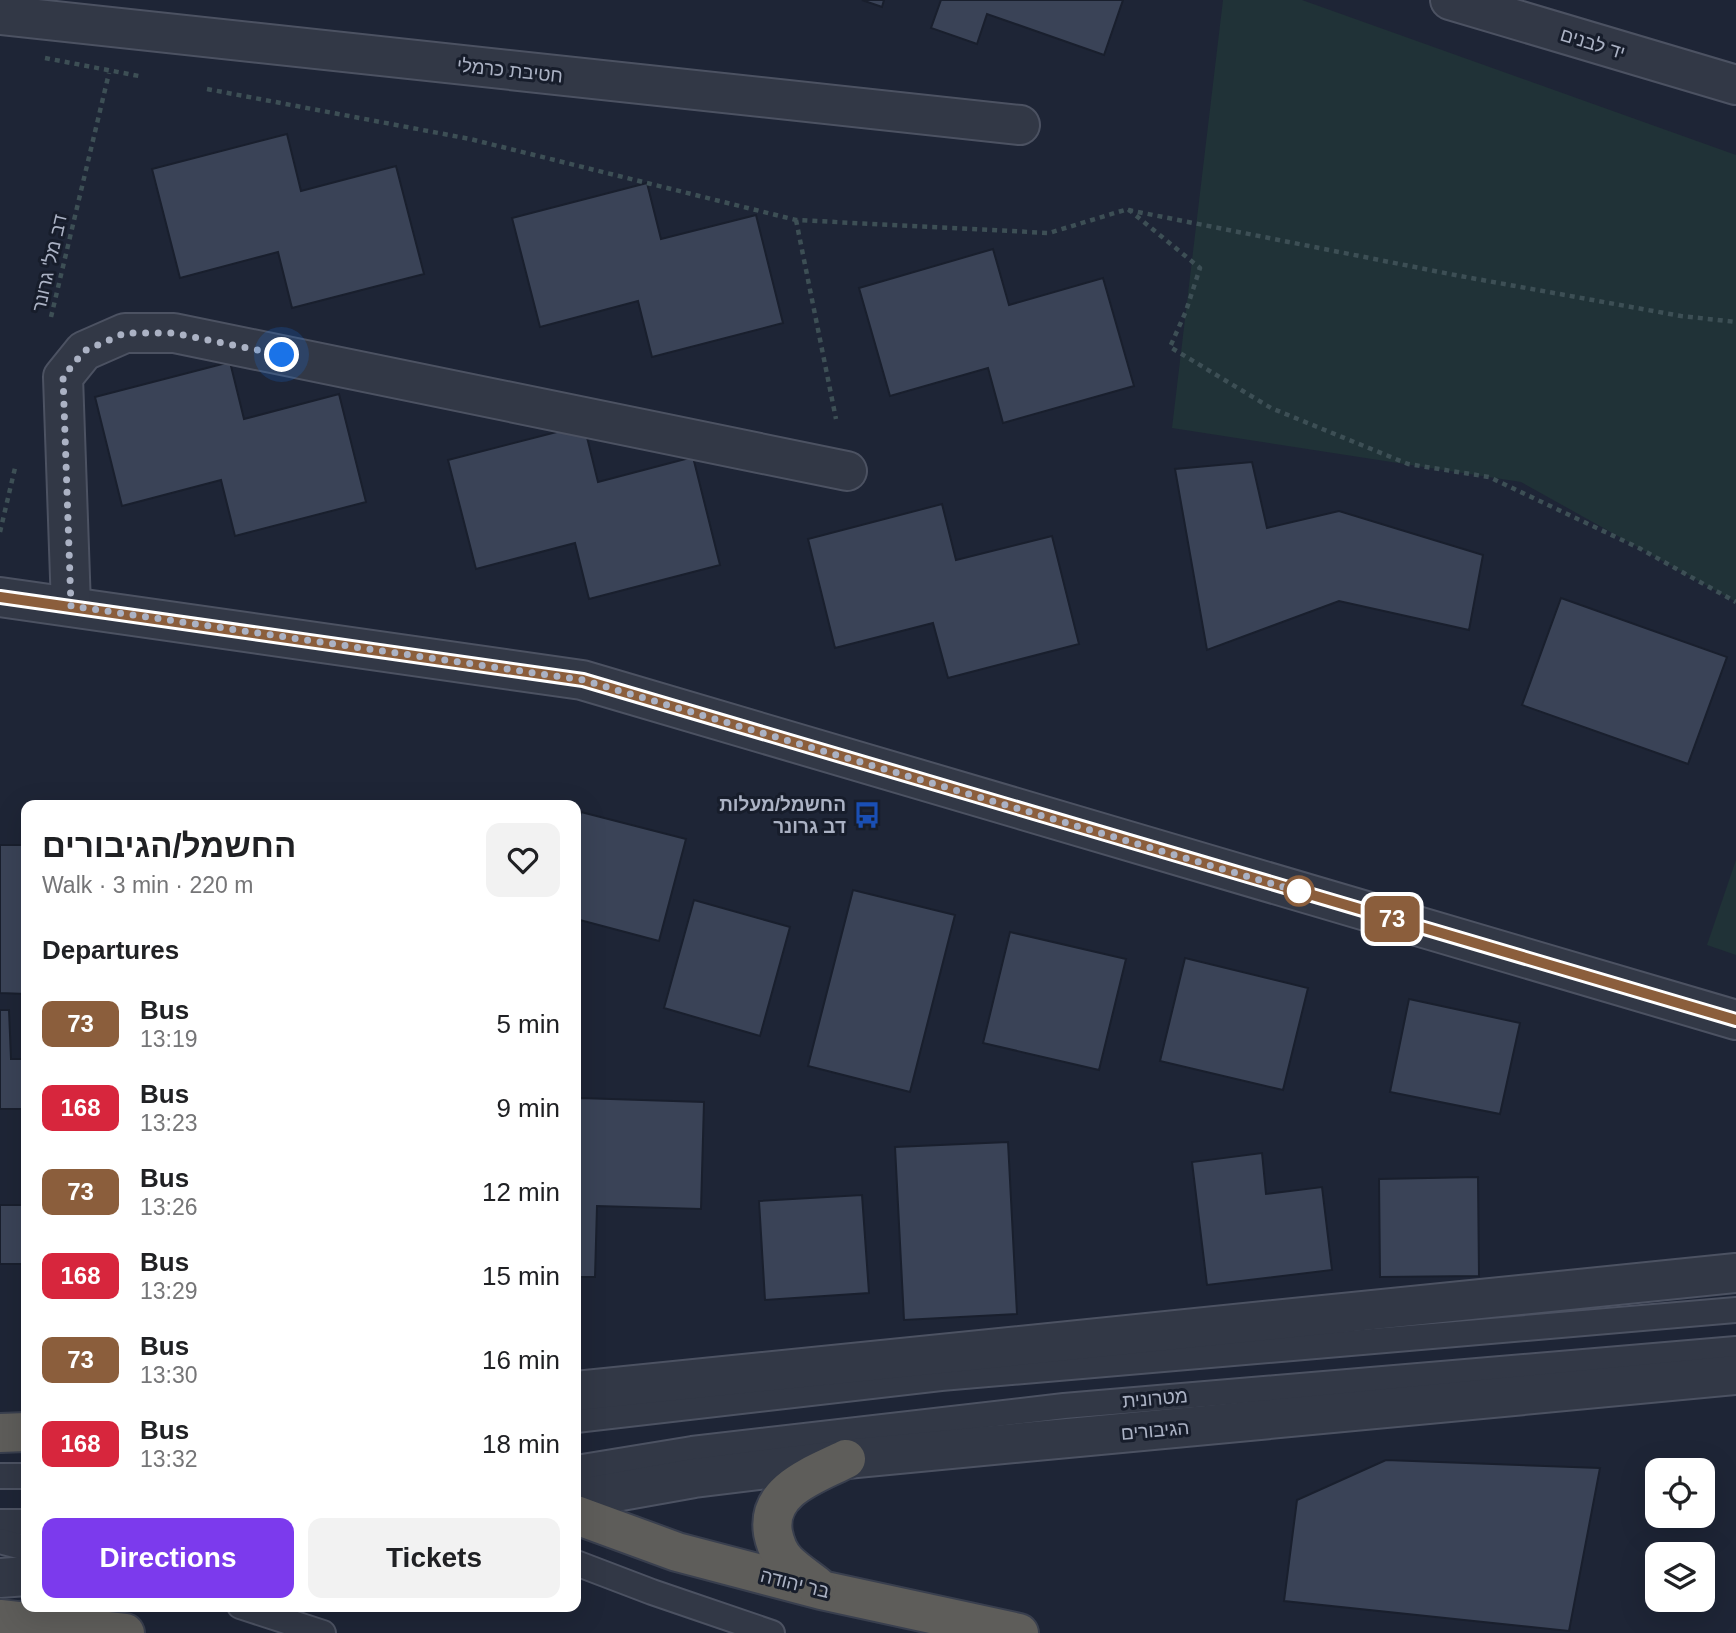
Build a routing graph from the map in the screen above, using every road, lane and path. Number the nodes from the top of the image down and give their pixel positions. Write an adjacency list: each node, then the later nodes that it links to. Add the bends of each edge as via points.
1 (1450, 0): 6 (street, יד לבנים)
2 (0, 15): 3 (street, חטיבת כרמלי)
3 (120, 27): 8 (street, חטיבת כרמלי); 11 (path, דב מל' גרונר)
4 (46, 58): 5 (path, bridge)
5 (152, 78)
6 (1736, 85)
7 (205, 89): 10 (path, via 470,139)
8 (1020, 125)
9 (1128, 209): 10 (path, via 1049,233); 12 (path, via 1473,278); 17 (path, via 1200,268 1170,347 1270,408 1408,464 1489,477 1639,548)
10 (796, 220): 14 (path)
11 (50, 320)
12 (1736, 322)
13 (16, 466): 15 (path)
14 (847, 471): 18 (street, via 174,333 125,333 84,351 63,377)
15 (0, 532)
16 (0, 597): 18 (street)
17 (1736, 602)
18 (71, 606): 19 (street, via 583,680)
19 (1736, 1020)
20 (1736, 1273): 24 (street)
21 (1736, 1310): 25 (lane, מטרונית, via 940,1378)
22 (1736, 1349): 29 (lane, מטרונית, via 1063,1406 692,1449)
23 (1736, 1376): 28 (street, הגיבורים)
24 (581, 1390)
25 (581, 1419)
26 (21, 1432): 27 (highway)
27 (0, 1433)
28 (846, 1459): 32 (street, הגיבורים); 41 (highway, via 790,1489 771,1520 774,1541 786,1561)
29 (581, 1467)
30 (0, 1476): 31 (lane)
31 (21, 1476)
32 (581, 1498)
33 (581, 1517): 41 (highway, בר יהודה, via 677,1552)
34 (0, 1522): 35 (lane)
35 (21, 1522)
36 (0, 1541): 37 (lane)
37 (21, 1547)
38 (581, 1565): 46 (lane)
39 (21, 1576): 40 (street)
40 (0, 1577)
41 (821, 1590): 47 (highway, בר יהודה)
42 (258, 1612): 45 (lane)
43 (0, 1619): 44 (highway)
44 (125, 1633)
45 (323, 1633)
46 (772, 1633)
47 (1018, 1633)

